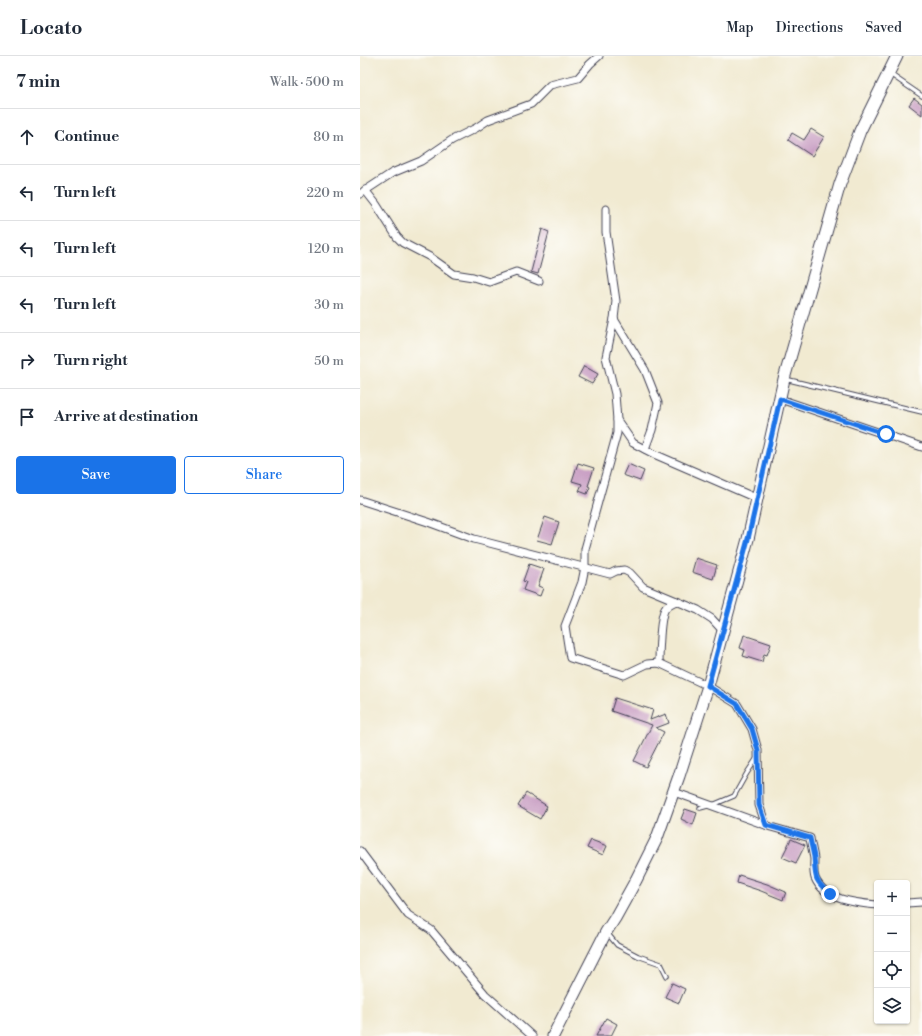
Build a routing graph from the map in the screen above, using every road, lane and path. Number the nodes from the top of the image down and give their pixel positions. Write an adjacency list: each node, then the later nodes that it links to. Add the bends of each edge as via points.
1 (599, 56): 5 (street, via 578,78 550,86 531,104 488,120 421,161 392,173)
2 (897, 56): 3 (main road)
3 (889, 74): 4 (lane); 9 (main road, via 860,131 840,184)
4 (922, 96)
5 (362, 192): 7 (street, via 376,204 403,243 430,257 454,274 489,282 516,272)
6 (606, 209): 8 (street, via 606,232 616,301)
7 (539, 281)
8 (614, 319): 12 (street, via 606,357 615,394); 14 (street, via 646,370 658,403)
9 (784, 378): 10 (main road); 11 (lane)
10 (780, 399): 13 (street); 15 (main road)
11 (922, 412)
12 (617, 420): 14 (street, via 633,442); 17 (street, via 617,433 585,549)
13 (922, 447)
14 (645, 449): 15 (street)
15 (758, 499): 19 (main road)
16 (360, 500): 17 (street, via 474,539 568,564)
17 (585, 566): 18 (street, via 610,574 624,570 643,587); 20 (street, via 582,582 565,626 570,658 624,675 647,664)
18 (676, 601): 19 (street, via 712,618); 20 (street, via 665,608 663,615)
19 (723, 631): 21 (main road)
20 (659, 663): 21 (street)
21 (708, 686): 22 (street, via 737,704 752,729 758,750); 23 (main road)
22 (757, 758): 24 (lane, via 734,796); 26 (street, via 759,805)
23 (674, 792): 24 (street); 31 (main road, via 653,845)
24 (710, 805): 25 (lane); 26 (street)
25 (700, 808)
26 (766, 825): 30 (street, via 810,838 815,877 819,885 830,894 846,900)
27 (360, 851): 33 (street, via 408,915 431,930 485,994)
28 (922, 902): 29 (street)
29 (910, 903)
30 (874, 905)
31 (606, 932): 32 (lane, via 617,945 661,964); 34 (main road)
32 (667, 976)
33 (532, 1036)
34 (553, 1036)

